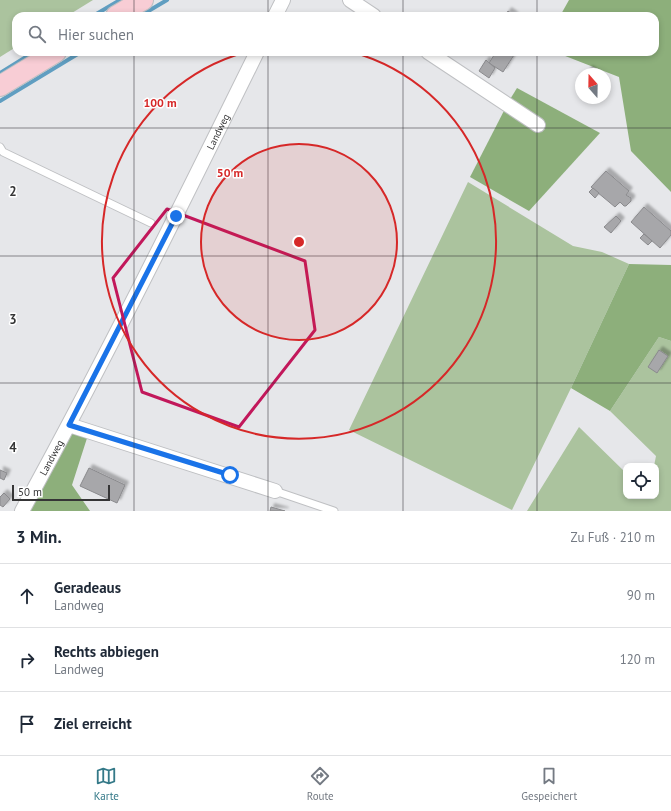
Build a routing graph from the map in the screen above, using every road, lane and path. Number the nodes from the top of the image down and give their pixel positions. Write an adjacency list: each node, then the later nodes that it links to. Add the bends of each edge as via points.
1 (143, 0): 4 (main road)
2 (283, 0): 5 (street)
3 (350, 0): 6 (street)
4 (123, 12)
5 (277, 12)
6 (368, 12)
7 (49, 56): 10 (main road)
8 (255, 56): 14 (street, Landweg)
9 (434, 56): 11 (street)
10 (0, 86)
11 (538, 125)
12 (0, 147): 13 (lane, via 3,152)
13 (151, 224)
14 (69, 425): 15 (street); 16 (street, Landweg)
15 (276, 491): 17 (lane)
16 (22, 511)
17 (334, 511)

